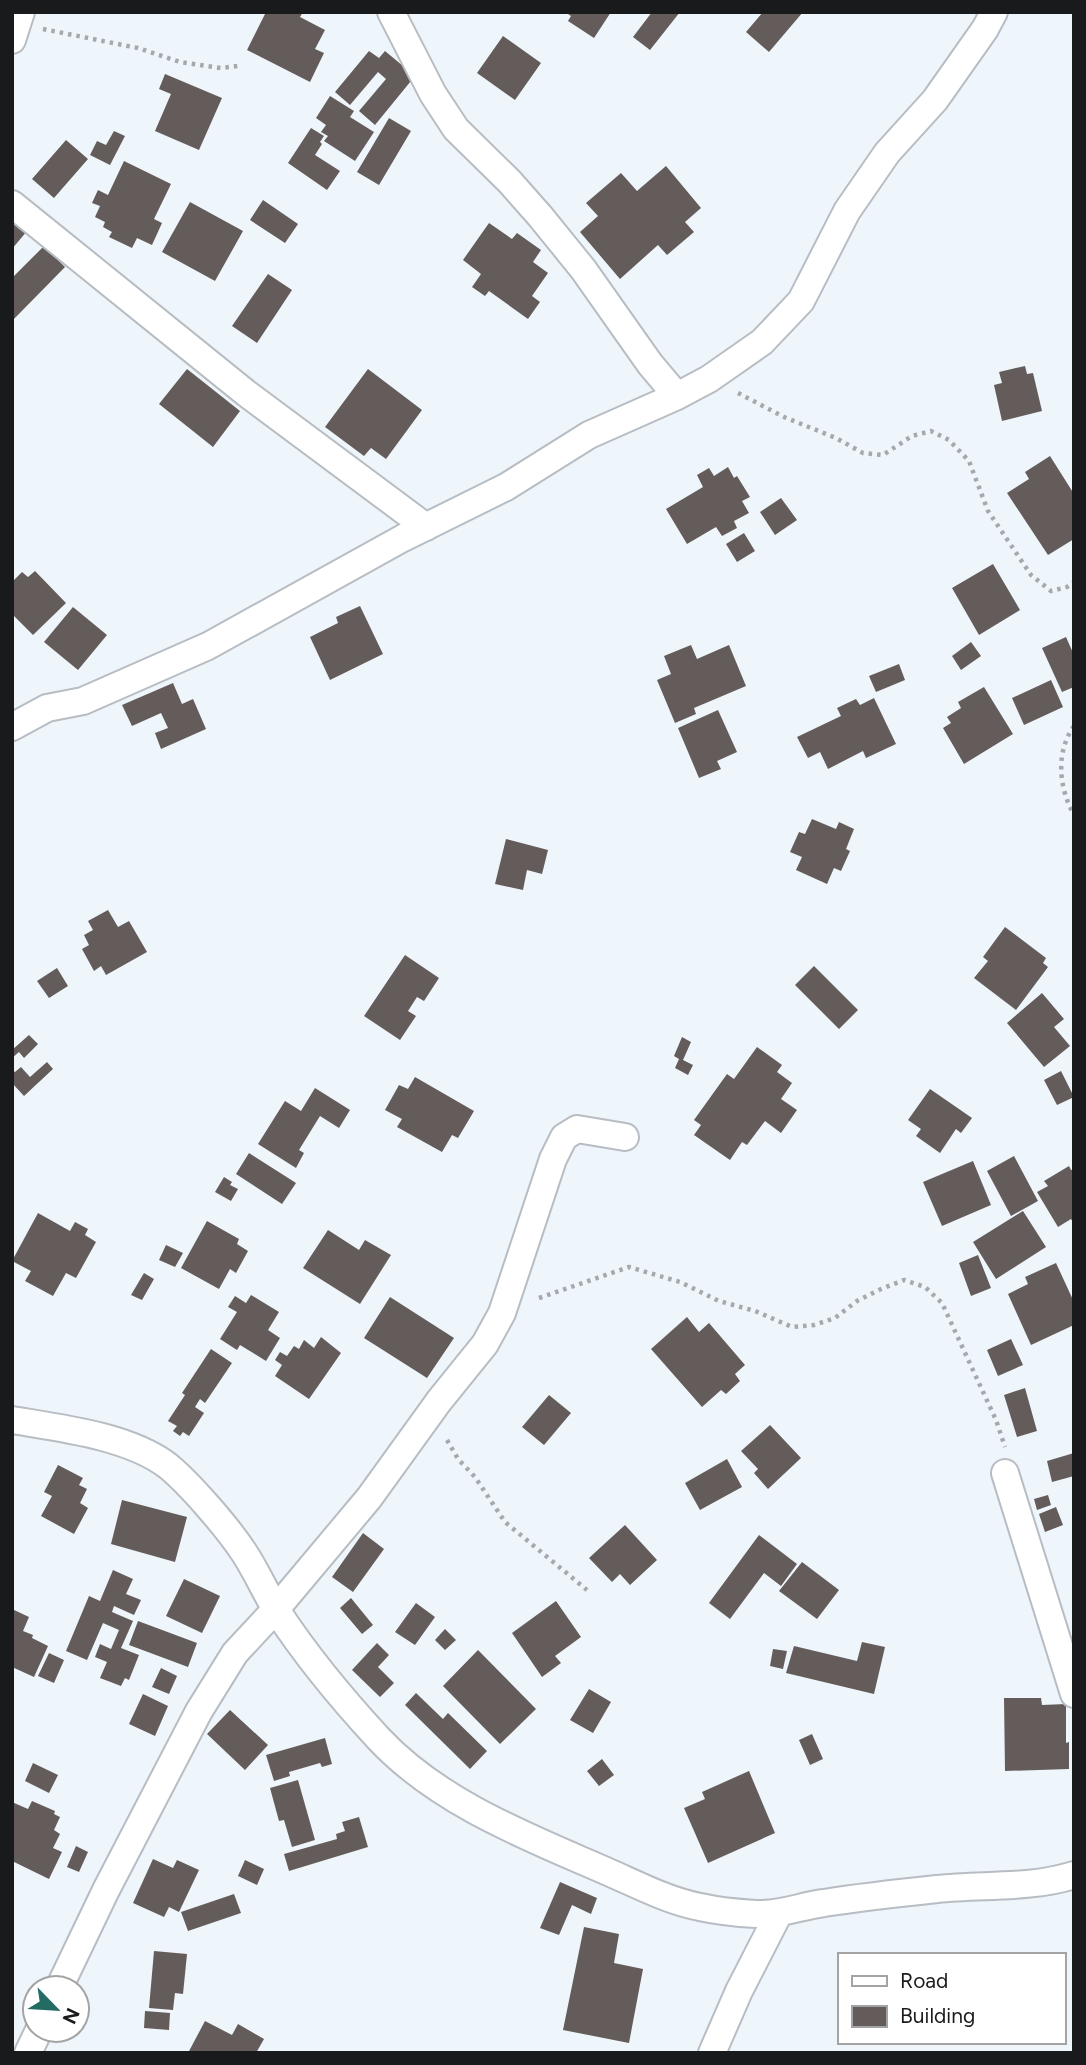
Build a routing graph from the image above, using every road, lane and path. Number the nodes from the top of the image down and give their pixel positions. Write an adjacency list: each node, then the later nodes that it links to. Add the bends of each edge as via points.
1 (391, 12): 7 (street, via 456,129 540,216)
2 (993, 12): 6 (street, via 935,100 887,153 847,211 801,301 762,342)
3 (16, 28): 4 (path, via 57,30 180,62)
4 (238, 66)
5 (12, 204): 8 (street, via 246,393)
6 (709, 379): 7 (street); 10 (path, via 863,453 883,455 912,436 931,431 949,440 970,461 988,511 1031,575 1051,591)
7 (677, 396): 8 (street, via 589,435 506,487)
8 (426, 527): 13 (street, via 208,646 83,701 47,708)
9 (1074, 582): 10 (path)
10 (1067, 587): 11 (path)
11 (1074, 590)
12 (1074, 726): 14 (path, via 1060,764 1064,798)
13 (12, 727)
14 (1074, 815)
15 (625, 1137): 16 (street, via 577,1129 564,1137)
16 (502, 1313): 17 (street, via 485,1344); 19 (path, via 629,1267 680,1282 792,1327 835,1318 857,1301 904,1280 925,1287 942,1303 1004,1442)
17 (431, 1411): 20 (path, via 458,1459 505,1522); 21 (street, via 369,1498)
18 (12, 1420): 21 (street, via 95,1435 167,1466 243,1550)
19 (1005, 1473): 22 (street)
20 (587, 1590)
21 (276, 1609): 25 (street, via 301,1646 382,1742 469,1807 655,1893 699,1907); 26 (street, via 235,1653 199,1711)
22 (1074, 1693)
23 (1074, 1853): 24 (street)
24 (1061, 1879): 25 (street, via 819,1903)
25 (779, 1913): 27 (street, via 738,1990)
26 (66, 1974)
27 (712, 2053)

